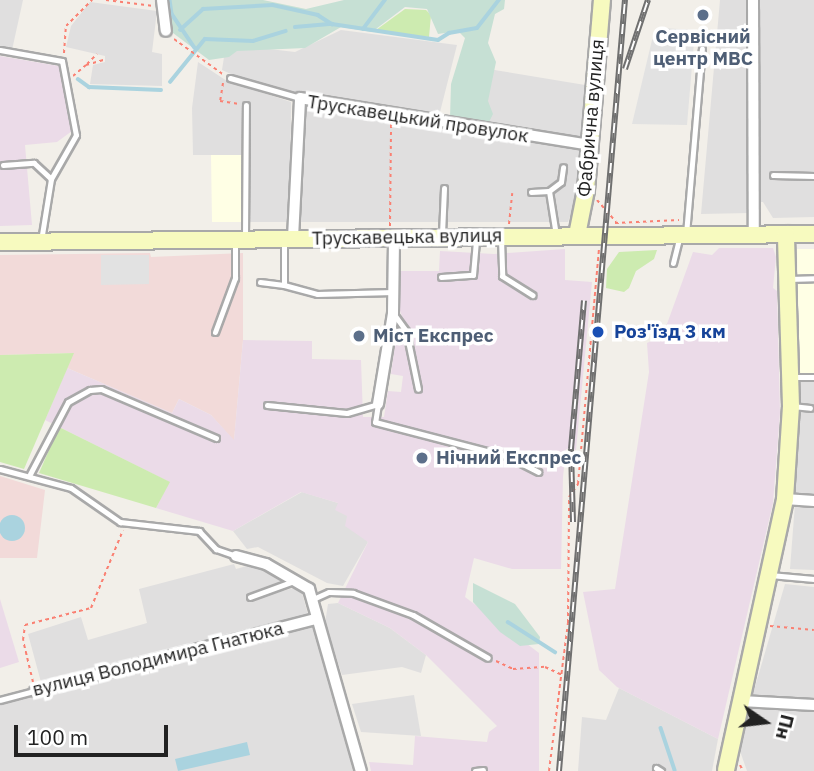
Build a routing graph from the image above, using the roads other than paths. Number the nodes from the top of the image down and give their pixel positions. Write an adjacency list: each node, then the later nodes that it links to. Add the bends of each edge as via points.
1 (602, 0): 10 (main road, Фабрична вулиця)
2 (753, 0): 22 (street)
3 (162, 4): 4 (street)
4 (166, 31)
5 (702, 49): 21 (lane)
6 (0, 50): 15 (lane, via 62,61 76,135)
7 (227, 77): 8 (lane)
8 (300, 98): 10 (street, Трускавецький провулок); 29 (street, Трускавецький провулок)
9 (246, 105): 30 (lane)
10 (589, 145): 26 (main road, Фабрична вулиця)
11 (3, 164): 15 (lane, via 34,163)
12 (563, 167): 17 (lane, via 561,182)
13 (773, 175): 14 (lane)
14 (814, 176)
15 (51, 178): 31 (lane)
16 (444, 188): 27 (lane)
17 (549, 191): 18 (lane); 25 (lane)
18 (531, 192)
19 (505, 230): 25 (main road, Трускавецька вулиця); 28 (main road, Трускавецька вулиця); 40 (lane, via 502,276)
20 (392, 231): 27 (main road, Трускавецька вулиця); 29 (main road, Трускавецька вулиця); 39 (street)
21 (683, 234): 22 (main road, Трускавецька вулиця); 26 (main road, Трускавецька вулиця); 33 (lane)
22 (754, 234): 23 (main road, Трускавецька вулиця)
23 (786, 234): 24 (main road, Трускавецька вулиця); 36 (main road)
24 (814, 234)
25 (556, 235): 26 (main road, Трускавецька вулиця)
26 (578, 235)
27 (442, 236): 28 (main road, Трускавецька вулиця)
28 (476, 236): 34 (lane, via 472,275)
29 (288, 238): 30 (main road, Трускавецька вулиця); 38 (lane)
30 (240, 239): 31 (main road, Трускавецька вулиця); 42 (lane, via 235,278)
31 (41, 241): 32 (main road, Трускавецька вулиця)
32 (0, 242)
33 (673, 263)
34 (441, 277)
35 (814, 278): 36 (lane)
36 (788, 279): 43 (main road)
37 (260, 282): 38 (lane)
38 (284, 285): 39 (lane, via 317,294)
39 (394, 292): 41 (street)
40 (531, 295)
41 (393, 313): 45 (lane, via 405,331); 46 (street)
42 (215, 332)
43 (791, 377): 44 (lane); 48 (main road)
44 (814, 377)
45 (418, 389)
46 (378, 404): 47 (lane, via 347,413); 52 (lane, via 375,422 509,457)
47 (267, 405)
48 (791, 406): 49 (lane); 54 (main road)
49 (810, 408)
50 (216, 438): 53 (lane, via 101,389 90,390 68,402)
51 (0, 469): 53 (lane)
52 (538, 472)
53 (30, 474): 56 (lane, via 83,494 103,513 126,523 199,531 216,549)
54 (785, 499): 55 (street); 57 (main road)
55 (814, 501)
56 (236, 556): 59 (street)
57 (770, 575): 58 (lane); 66 (main road)
58 (814, 579)
59 (297, 580): 60 (lane); 61 (street)
60 (250, 597)
61 (313, 599): 62 (street); 63 (lane, via 329,592 353,593 413,615)
62 (316, 619): 64 (street, вулиця Володимира Гнатюка); 69 (street)
63 (488, 658)
64 (35, 691): 65 (lane, вулиця Володимира Гнатюка)
65 (0, 700)
66 (741, 701): 67 (street); 71 (main road)
67 (814, 705)
68 (483, 770): 70 (lane)
69 (361, 771)
70 (475, 771)
71 (727, 771)

